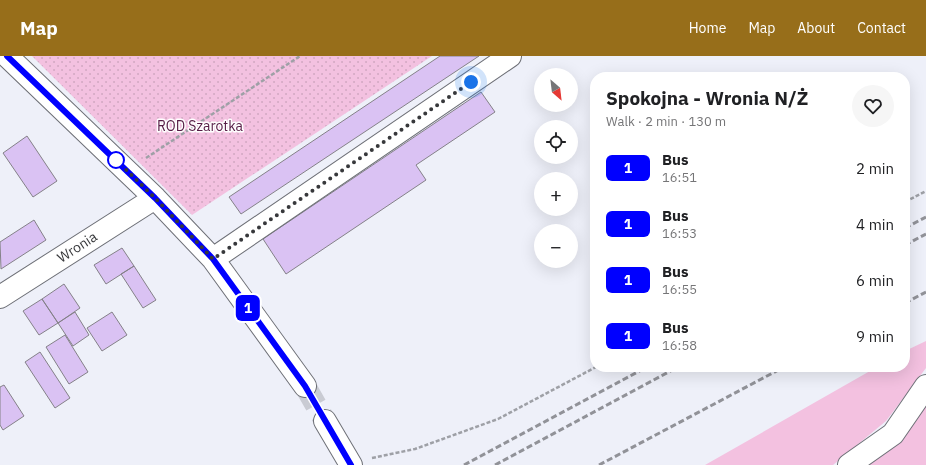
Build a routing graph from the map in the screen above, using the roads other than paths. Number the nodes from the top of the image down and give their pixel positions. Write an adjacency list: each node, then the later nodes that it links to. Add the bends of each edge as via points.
1 (7, 56): 3 (street)
2 (510, 56): 4 (street)
3 (155, 198): 4 (street); 5 (street, Wronia)
4 (213, 259): 6 (street)
5 (0, 297)
6 (305, 386)
7 (926, 386): 10 (street, via 893,434)
8 (325, 421): 9 (street)
9 (351, 464)
10 (849, 465)

